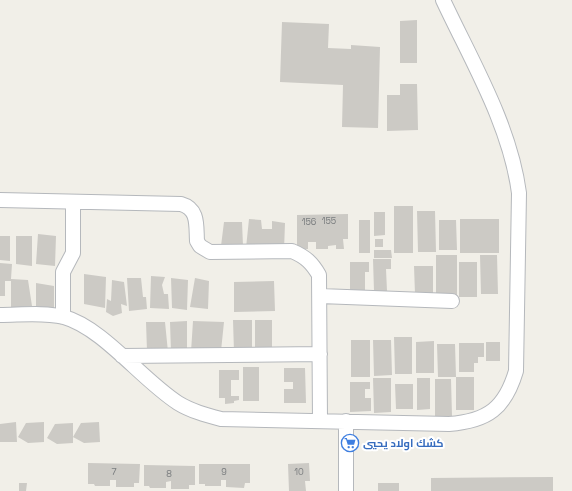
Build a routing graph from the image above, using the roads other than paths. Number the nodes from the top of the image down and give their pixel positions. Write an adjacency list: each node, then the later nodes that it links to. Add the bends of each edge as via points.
1 (443, 0): 11 (street, via 501,123 516,166 519,193 516,371 511,389 500,404 485,416 468,423)
2 (0, 200): 3 (street)
3 (73, 202): 4 (street, via 187,205 195,215 196,241 204,250 292,251 304,256 313,264 319,275); 7 (street, via 73,253 63,272)
4 (320, 296): 5 (street); 8 (street)
5 (452, 300)
6 (0, 315): 7 (street)
7 (63, 317): 9 (street, via 96,334)
8 (320, 354): 9 (street); 10 (street)
9 (122, 356): 10 (street, via 161,391 179,404 199,413 243,421)
10 (320, 421): 11 (street)
11 (346, 421): 12 (street)
12 (346, 491)

